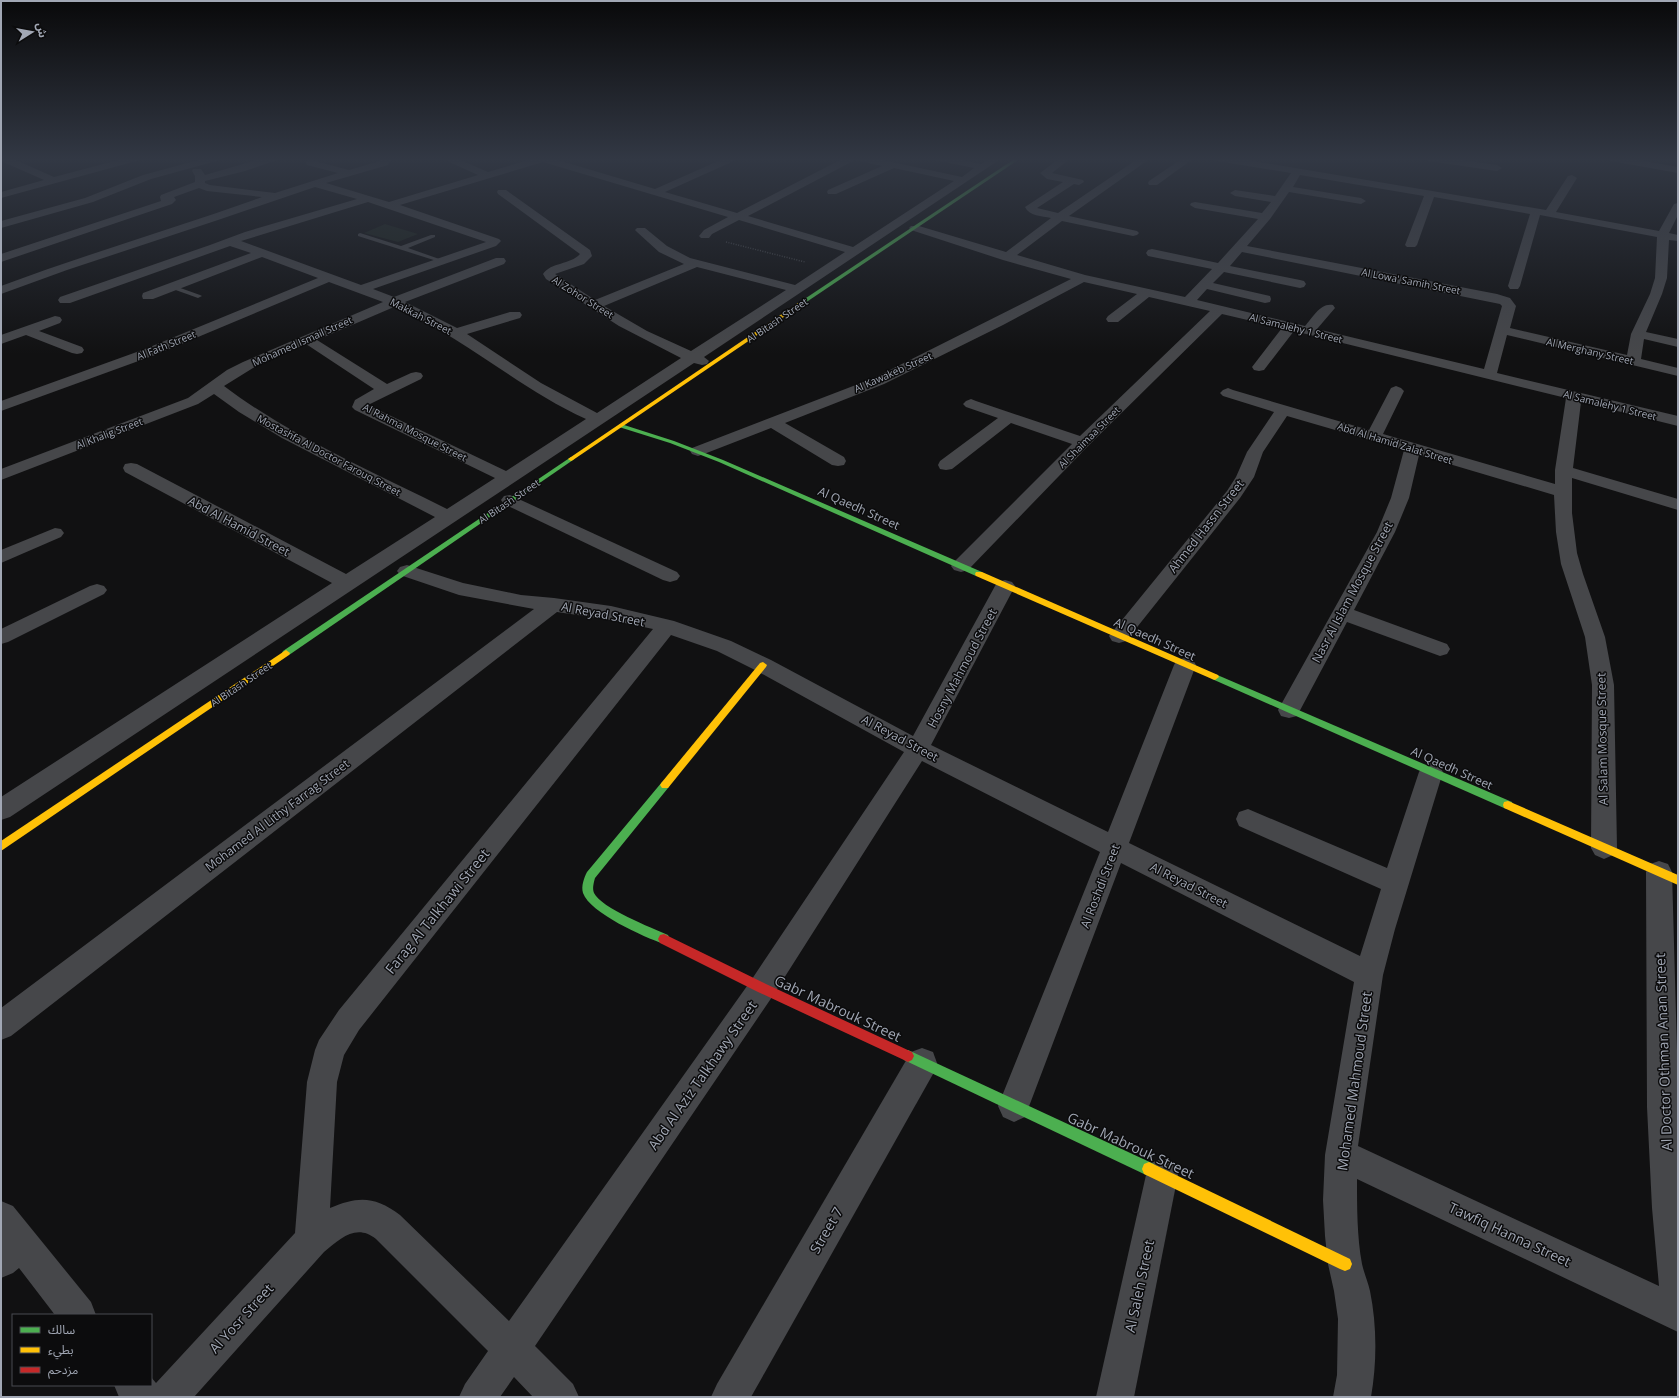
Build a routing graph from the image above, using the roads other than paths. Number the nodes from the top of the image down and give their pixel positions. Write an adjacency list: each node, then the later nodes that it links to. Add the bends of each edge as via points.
1 (103, 223): 33 (street)
2 (198, 223): 46 (street, via 62,267)
3 (284, 223): 25 (street)
4 (444, 223): 34 (street, via 494,242)
5 (544, 223): 54 (street, Al Zohor Street, via 586,254 584,258 551,271 548,275)
6 (724, 223): 23 (street)
7 (758, 223): 29 (street)
8 (900, 223): 29 (street, Al Bitash Street)
9 (920, 223): 17 (street, Al Bitash Street)
10 (1052, 223): 32 (street)
11 (1088, 223): 19 (street)
12 (1261, 223): 28 (street)
13 (1419, 223): 26 (street)
14 (1532, 223): 42 (street)
15 (1602, 223): 20 (street)
16 (1667, 223): 20 (street)
17 (915, 228): 32 (street, Al Samalehy 1 Street); 72 (street, Al Bitash Street)
18 (641, 230): 36 (street, via 670,254)
19 (1133, 233)
20 (1663, 234): 24 (street); 65 (street, via 1661,278)
21 (360, 235): 27 (lane)
22 (433, 236): 27 (lane)
23 (705, 236)
24 (1678, 238)
25 (229, 241): 30 (street, Makkah Street); 51 (street)
26 (1411, 246)
27 (402, 248): 34 (lane)
28 (1240, 248): 37 (street); 61 (street, Al Lowa' Samih Street, via 1501,299 1509,306)
29 (854, 251): 44 (street, Al Bitash Street)
30 (262, 253): 38 (street, Makkah Street); 43 (street)
31 (1152, 253): 37 (street)
32 (1007, 257): 39 (street, Al Samalehy 1 Street)
33 (1, 258)
34 (442, 261): 45 (street)
35 (500, 261): 52 (street, Mohamed Ismail Street)
36 (695, 264): 44 (street); 54 (street)
37 (1221, 268): 40 (street); 41 (street)
38 (329, 278): 45 (street, Makkah Street); 83 (street, Al Fath Street, via 150,352)
39 (1082, 278): 47 (street, Al Samalehy 1 Street); 88 (street, Al Kawakeb Street, via 879,381)
40 (1300, 284)
41 (1205, 285): 50 (street); 53 (street)
42 (1514, 286)
43 (172, 287): 48 (street); 49 (lane)
44 (797, 288): 70 (street, Al Bitash Street)
45 (361, 289): 52 (street, Makkah Street)
46 (1, 290)
47 (1146, 293): 53 (street, Al Samalehy 1 Street); 58 (street)
48 (148, 296)
49 (198, 296)
50 (1265, 299)
51 (66, 300)
52 (393, 301): 64 (street, Makkah Street); 66 (street, Mohamed Ismail Street)
53 (1187, 302): 56 (street, Al Samalehy 1 Street)
54 (595, 305): 70 (street, Al Zohor Street, via 647,336)
55 (1328, 308): 63 (street)
56 (1219, 309): 60 (street, Al Samalehy 1 Street); 91 (street, Al Shaimaa Street)
57 (515, 315): 64 (street)
58 (1113, 319)
59 (55, 320): 62 (street)
60 (1290, 327): 63 (street, Al Samalehy 1 Street); 73 (street)
61 (1502, 330): 71 (street, Al Merghany Street); 76 (street, Al Lowa' Samih Street)
62 (27, 331): 67 (street); 69 (street)
63 (1308, 331): 76 (street, Al Samalehy 1 Street)
64 (456, 333): 86 (street, Makkah Street, via 553,397)
65 (1638, 334): 68 (street); 71 (street)
66 (307, 339): 77 (street, Mohamed Ismail Street, via 239,369); 78 (street)
67 (1, 340)
68 (1678, 343)
69 (76, 350)
70 (691, 357): 72 (street, Al Zohor Street); 86 (street, Al Bitash Street)
71 (1633, 361): 74 (street, Al Merghany Street)
72 (710, 364): 89 (street, Al Bitash Street)
73 (1260, 367)
74 (1678, 372)
75 (416, 376): 78 (street, Al Rahma Mosque Street)
76 (1489, 376): 81 (street, Al Samalehy 1 Street)
77 (214, 386): 98 (street, Al Khalig Street, via 202,396 182,405); 103 (street, Mostashfa Al Doctor Farouq Street, via 244,409 288,435)
78 (386, 390): 99 (street, Al Rahma Mosque Street, via 362,401 360,407)
79 (1396, 391): 90 (street)
80 (1228, 393): 84 (street, Abd Al Hamid Zalat Street)
81 (1574, 396): 87 (street, Al Samalehy 1 Street); 97 (street, Al Salam Mosque Street)
82 (971, 404): 85 (street)
83 (1, 406)
84 (1284, 410): 90 (street, Abd Al Hamid Zalat Street); 115 (street, Ahmed Hassn Street, via 1255,452 1245,477 1234,494)
85 (1009, 417): 91 (street); 95 (street)
86 (598, 419): 99 (street, Al Bitash Street)
87 (1678, 421)
88 (772, 422): 93 (street, Al Kawakeb Street); 94 (street)
89 (621, 426): 93 (street, Al Qaedh Street); 101 (street, Al Bitash Street)
90 (1374, 437): 92 (street, Abd Al Hamid Zalat Street)
91 (1083, 442): 106 (street, Al Shaimaa Street)
92 (1412, 448): 100 (street, Abd Al Hamid Zalat Street); 113 (street, Nasr Al Islam Mosque Street, via 1400,498 1386,532)
93 (698, 451): 106 (street, Al Qaedh Street)
94 (838, 461)
95 (946, 465)
96 (131, 468): 109 (street, Abd Al Hamid Street)
97 (1563, 470): 100 (street, Al Salam Mosque Street); 102 (street)
98 (1, 475)
99 (507, 478): 103 (street, Al Bitash Street)
100 (1562, 492): 127 (street, Al Salam Mosque Street, via 1568,554 1595,637 1603,685)
101 (510, 500): 107 (street, Al Bitash Street); 108 (street)
102 (1678, 505)
103 (448, 517): 109 (street, Al Bitash Street)
104 (55, 533): 105 (street)
105 (1, 557)
106 (961, 566): 110 (street, Al Qaedh Street)
107 (408, 571): 112 (street, Al Reyad Street, via 452,587 489,596); 125 (street, Al Bitash Street)
108 (670, 576)
109 (347, 583): 123 (street, Al Bitash Street)
110 (1006, 586): 115 (street, Al Qaedh Street); 121 (street, Hosny Mahmoud Street)
111 (97, 590): 116 (street)
112 (554, 604): 114 (street, Al Reyad Street, via 611,613); 132 (street, Mohamed Al Lithy Farrag Street)
113 (1342, 613): 117 (street); 120 (street, Nasr Al Islam Mosque Street)
114 (666, 626): 118 (street, Al Reyad Street, via 724,646); 137 (street, Farag Al Talkhawi Street, via 349,1020 330,1050 322,1082 319,1112)
115 (1118, 636): 119 (street, Al Qaedh Street)
116 (1, 637)
117 (1440, 649)
118 (763, 665): 121 (street, Al Reyad Street); 131 (street, Gabr Mabrouk Street, via 591,875 587,889 588,896 598,906)
119 (1185, 665): 120 (street, Al Qaedh Street); 126 (street, Al Roshdi Street)
120 (1289, 710): 122 (street, Al Qaedh Street)
121 (918, 749): 126 (street, Al Reyad Street); 131 (street, Abd Al Aziz Talkhawy Street)
122 (1431, 772): 127 (street, Al Qaedh Street); 129 (street, Mohamed Mahmoud Street)
123 (1, 810)
124 (1248, 819): 129 (street)
125 (1, 847)
126 (1115, 847): 130 (street, Al Reyad Street); 134 (street, Al Roshdi Street)
127 (1604, 848): 128 (street, Al Qaedh Street)
128 (1669, 876): 140 (street, Al Doctor Othman Anan Street, via 1663,1107)
129 (1396, 884): 130 (street, Mohamed Mahmoud Street)
130 (1369, 975): 135 (street, Mohamed Mahmoud Street)
131 (762, 988): 133 (street, Gabr Mabrouk Street); 143 (street, Abd Al Aziz Talkhawy Street)
132 (1, 1026)
133 (922, 1063): 134 (street, Gabr Mabrouk Street); 149 (street, Street 7)
134 (1014, 1106): 136 (street, Gabr Mabrouk Street)
135 (1341, 1155): 139 (street, Mohamed Mahmoud Street, via 1340,1200); 142 (street, Tawfiq Hanna Street)
136 (1162, 1174): 139 (street, Gabr Mabrouk Street); 150 (street, Al Saleh Street)
137 (312, 1240): 143 (street, Al Yosr Street, via 332,1223 354,1215 373,1217 388,1227); 146 (street, Al Yosr Street)
138 (8, 1241): 141 (street)
139 (1345, 1264): 151 (street, Mohamed Mahmoud Street, via 1356,1319 1356,1375)
140 (1678, 1304)
141 (77, 1314)
142 (1678, 1314)
143 (511, 1349): 147 (street, Abd Al Aziz Talkhawy Street); 148 (street, Al Yosr Street)
144 (134, 1386): 145 (street)
145 (143, 1397)
146 (169, 1397)
147 (478, 1397)
148 (560, 1397)
149 (730, 1397)
150 (1115, 1397)
151 (1352, 1397)

